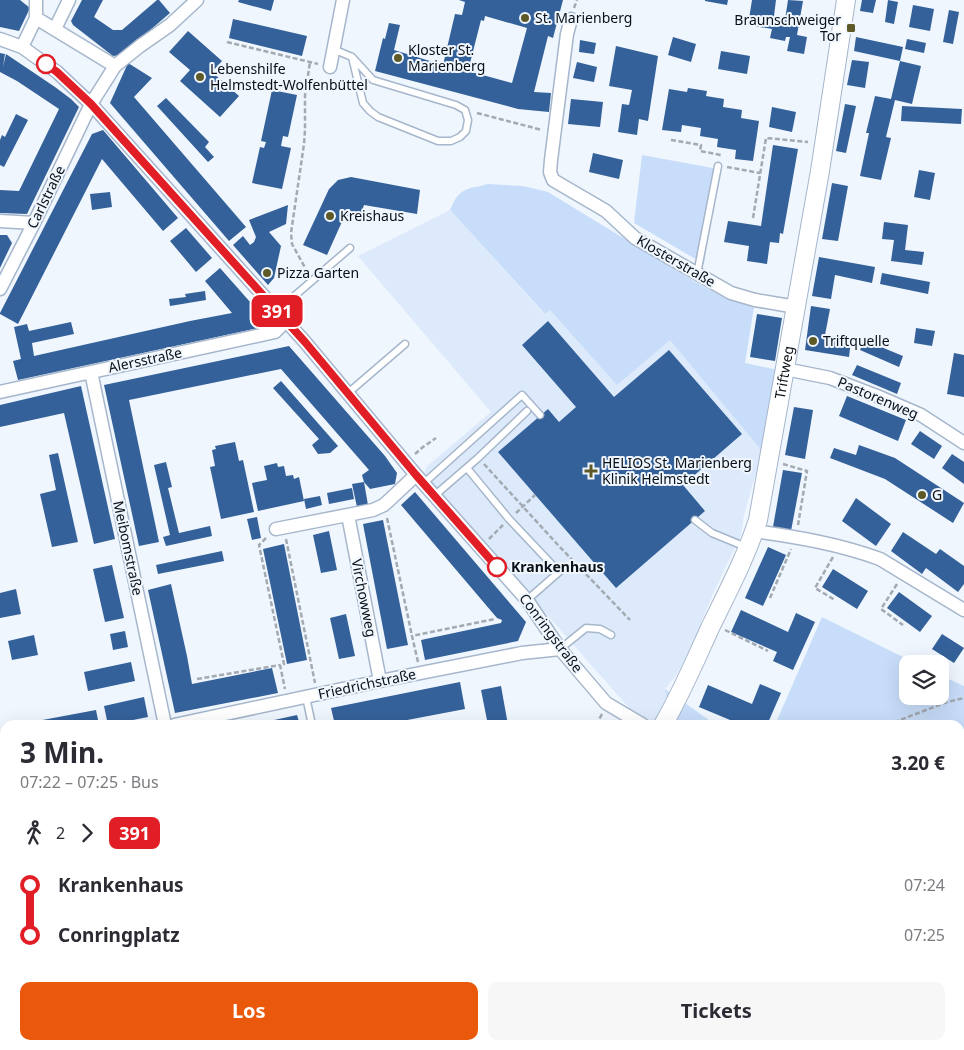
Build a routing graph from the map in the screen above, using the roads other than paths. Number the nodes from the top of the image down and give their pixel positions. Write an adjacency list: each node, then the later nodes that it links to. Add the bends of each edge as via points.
1 (36, 0): 6 (street)
2 (69, 0): 8 (street)
3 (197, 0): 13 (street, Carlstraße, via 170,25)
4 (343, 0): 11 (street)
5 (846, 0): 22 (main road, Triftweg)
6 (36, 18): 8 (street); 10 (street)
7 (571, 19): 20 (street, Klosterstraße, via 550,172 553,180 606,211 635,238)
8 (55, 29): 13 (street)
9 (0, 39): 10 (street, Conringstraße)
10 (22, 47): 15 (street, Conringstraße, via 57,72)
11 (333, 49): 12 (lane); 14 (street)
12 (352, 57): 12 (lane, via 364,103 378,118 438,141 451,141 466,131 468,120 465,110 373,80)
13 (115, 66): 15 (street, Carlstraße)
14 (330, 67)
15 (91, 104): 18 (street, Carlstraße); 23 (street, Conringstraße)
16 (718, 166): 20 (lane)
17 (0, 221): 18 (street)
18 (34, 223): 21 (street, Carlstraße)
19 (350, 248): 23 (lane)
20 (697, 274): 22 (street, Klosterstraße, via 731,292)
21 (0, 289)
22 (796, 307): 26 (main road, Triftweg)
23 (277, 311): 24 (street, Conringstraße)
24 (286, 321): 27 (street, Alersstraße, via 275,332); 29 (street, Conringstraße)
25 (405, 344): 29 (lane)
26 (785, 368): 32 (street, Pastorenweg, via 830,378 877,396 921,415); 39 (main road, Triftweg)
27 (91, 372): 28 (street, Alersstraße); 47 (street, Meibomstraße)
28 (0, 392)
29 (348, 393): 34 (street, Conringstraße)
30 (527, 411): 33 (lane)
31 (540, 415): 34 (lane, via 522,395)
32 (964, 443)
33 (467, 468): 35 (lane); 41 (lane, via 559,572)
34 (420, 479): 35 (street, Conringstraße); 36 (street, via 384,505)
35 (434, 496): 41 (street, Conringstraße)
36 (348, 515): 38 (street); 45 (street, Virchowweg)
37 (695, 520): 40 (lane, via 712,533)
38 (280, 528)
39 (754, 531): 40 (main road, Triftweg); 42 (street, via 840,546 880,559)
40 (747, 548): 51 (main road, Triftweg)
41 (527, 600): 44 (street, Conringstraße)
42 (964, 610)
43 (611, 635): 44 (lane, via 600,629 586,628)
44 (560, 649): 45 (street, Friedrichstraße, via 522,653); 50 (street, Conringstraße, via 606,703)
45 (380, 681): 46 (street, Friedrichstraße)
46 (311, 695): 48 (street, Friedrichstraße); 49 (lane)
47 (164, 720)
48 (197, 720)
49 (312, 720)
50 (635, 720)
51 (666, 720)

